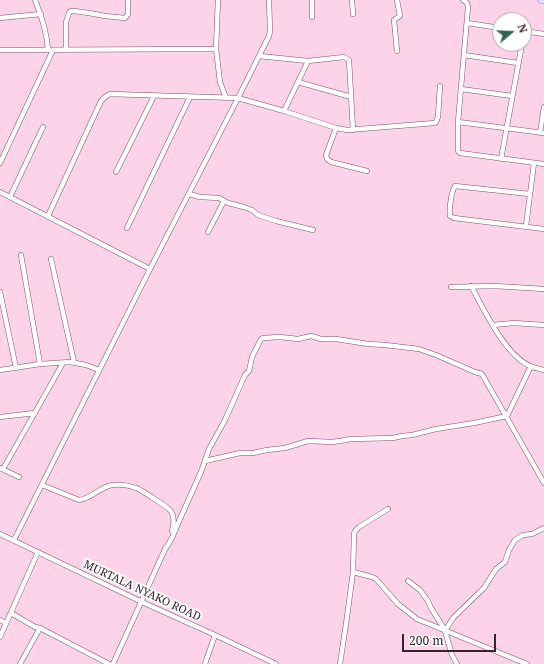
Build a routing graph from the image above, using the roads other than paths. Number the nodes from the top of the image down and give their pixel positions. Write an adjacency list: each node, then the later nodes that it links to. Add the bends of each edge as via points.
1 (35, 0): 9 (street)
2 (128, 0): 20 (street, via 128,14 125,18 71,11 66,22)
3 (218, 0): 17 (street)
4 (269, 0): 24 (street, via 269,36)
5 (312, 0): 11 (street)
6 (352, 0): 10 (street)
7 (398, 0): 21 (street, via 400,16 394,20)
8 (463, 0): 13 (street, via 468,7)
9 (41, 14): 12 (street); 19 (street)
10 (353, 14)
11 (312, 17)
12 (0, 18)
13 (467, 23): 14 (street); 23 (street)
14 (492, 27)
15 (532, 32): 16 (street)
16 (544, 34)
17 (216, 49): 20 (street); 34 (street, via 220,82)
18 (0, 50): 19 (street)
19 (50, 50): 20 (street); 45 (street)
20 (66, 50)
21 (397, 51)
22 (520, 52): 26 (street)
23 (464, 55): 26 (street); 29 (street)
24 (259, 56): 25 (street); 35 (street)
25 (308, 61): 27 (street); 33 (street, via 344,57 348,60)
26 (518, 63): 31 (street)
27 (298, 82): 33 (street); 37 (street)
28 (440, 86): 42 (street, via 438,118 435,123)
29 (461, 89): 31 (street); 38 (street)
30 (154, 96): 32 (street); 49 (street); 55 (street, via 110,94 104,97)
31 (512, 96): 41 (street)
32 (190, 97): 34 (street); 57 (street)
33 (351, 97): 42 (street)
34 (226, 98): 35 (street)
35 (238, 98): 37 (street); 51 (street)
36 (544, 107): 43 (street)
37 (284, 111): 40 (street)
38 (458, 122): 41 (street); 44 (street, via 457,148 460,153)
39 (43, 127): 53 (street)
40 (336, 128): 42 (street); 48 (street, via 326,160)
41 (507, 128): 43 (street); 44 (street)
42 (353, 130)
43 (542, 133)
44 (501, 159): 46 (street)
45 (0, 163)
46 (534, 163): 47 (street); 52 (street)
47 (544, 164)
48 (367, 171)
49 (116, 172)
50 (0, 192): 53 (street)
51 (189, 194): 54 (street); 63 (street)
52 (530, 194): 56 (street); 56 (street, via 455,186 450,212 450,216 454,218)
53 (10, 197): 55 (street)
54 (224, 201): 59 (street, via 276,221); 60 (street)
55 (48, 216): 63 (street)
56 (526, 226): 58 (street)
57 (127, 228)
58 (544, 229)
59 (313, 230)
60 (208, 232)
61 (20, 255): 72 (street)
62 (51, 259): 70 (street)
63 (150, 269): 76 (street)
64 (471, 286): 65 (street); 66 (street); 69 (street)
65 (452, 287)
66 (544, 289)
67 (0, 292): 74 (street)
68 (544, 325): 69 (street, via 514,323)
69 (493, 326): 73 (street, via 510,350)
70 (74, 362): 71 (street); 76 (street)
71 (64, 363): 72 (street); 78 (street)
72 (40, 364): 74 (street)
73 (531, 366): 77 (street); 79 (street)
74 (16, 368): 75 (street)
75 (0, 370)
76 (99, 370): 85 (street)
77 (544, 370)
78 (35, 413): 80 (street); 82 (street)
79 (507, 416): 81 (street, via 393,438 308,441 285,448 240,453); 81 (street, via 482,374 419,349 311,336 298,339 263,338); 84 (street)
80 (0, 417)
81 (205, 461): 90 (street)
82 (2, 468): 83 (street)
83 (19, 477)
84 (544, 483)
85 (42, 485): 89 (street); 90 (street, via 79,500 112,485 137,488 169,510 173,516 174,526)
86 (388, 509): 92 (street, via 355,531)
87 (544, 528): 99 (street, via 532,534 522,535 516,540 505,562 496,569 484,588 453,618)
88 (0, 534): 89 (street, MURTALA NYAKO ROAD)
89 (14, 540): 91 (street, MURTALA NYAKO ROAD)
90 (166, 548): 94 (street)
91 (38, 552): 94 (street, MURTALA NYAKO ROAD); 95 (street)
92 (353, 572): 99 (street, via 376,579 414,618); 107 (street)
93 (408, 581): 99 (street, via 428,600)
94 (142, 602): 100 (street, MURTALA NYAKO ROAD); 104 (street)
95 (11, 613): 97 (street); 98 (street)
96 (0, 620): 97 (street)
97 (6, 623): 101 (street)
98 (40, 628): 102 (street); 103 (street)
99 (445, 630): 108 (street); 109 (street)
100 (216, 635): 105 (street); 106 (street, MURTALA NYAKO ROAD)
101 (0, 637)
102 (20, 664)
103 (109, 664)
104 (114, 664)
105 (205, 664)
106 (276, 664)
107 (340, 664)
108 (456, 664)
109 (527, 664)

